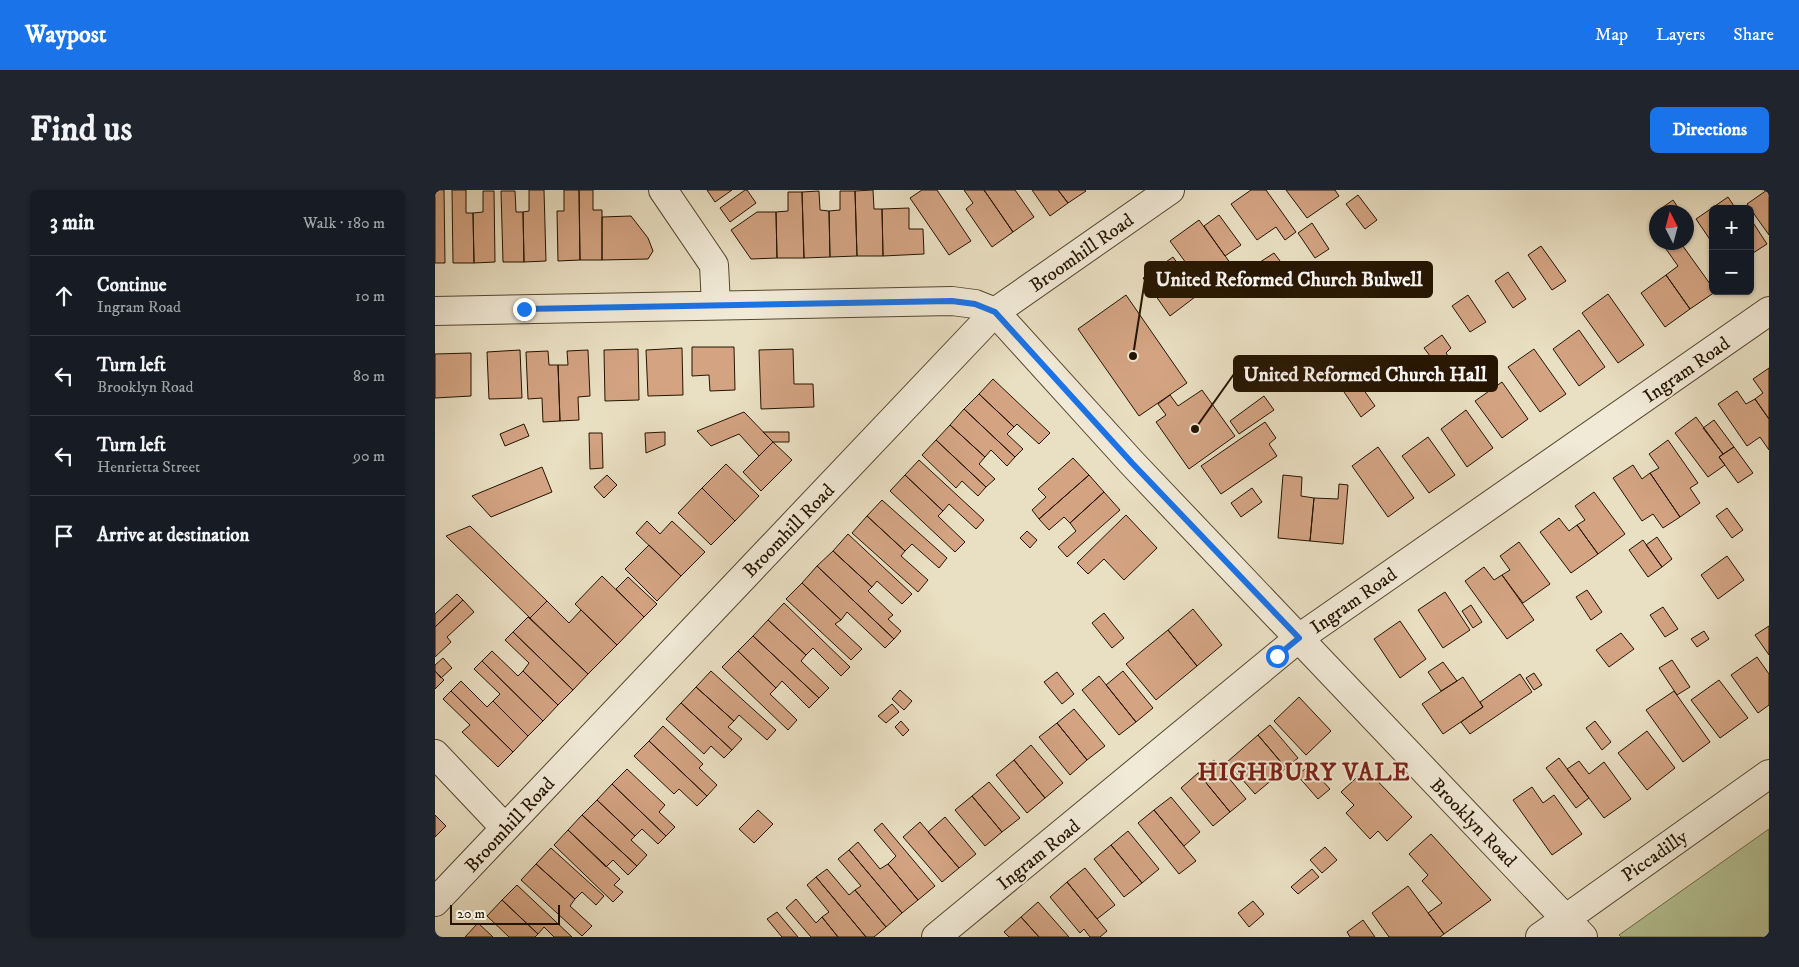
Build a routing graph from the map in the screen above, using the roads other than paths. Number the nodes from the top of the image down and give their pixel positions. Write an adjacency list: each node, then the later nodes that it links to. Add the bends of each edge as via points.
1 (663, 190): 3 (street, via 715,265)
2 (1170, 190): 6 (street, Broomhill Road)
3 (716, 305): 5 (street); 6 (street, via 952,301 975,304)
4 (1769, 310): 7 (street, Ingram Road)
5 (435, 311)
6 (995, 312): 7 (street, Brooklyn Road, via 1132,463); 10 (street, Broomhill Road)
7 (1299, 638): 12 (street, Brooklyn Road); 13 (street, Ingram Road)
8 (435, 754): 10 (street)
9 (1769, 774): 12 (street, Piccadilly)
10 (505, 828): 11 (street, Broomhill Road)
11 (435, 902)
12 (1574, 927): 14 (street, Piccadilly)
13 (936, 937)
14 (1540, 937)

